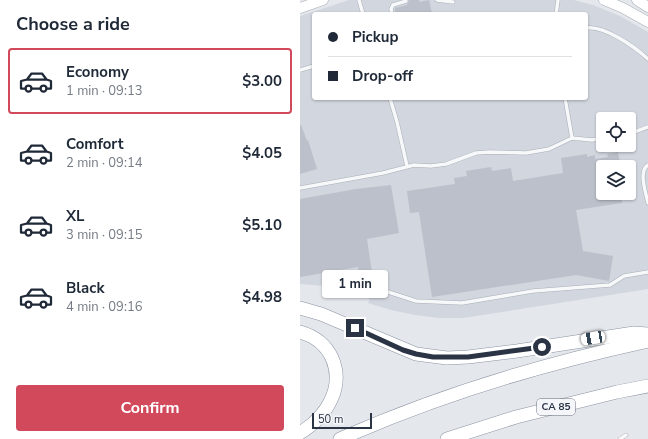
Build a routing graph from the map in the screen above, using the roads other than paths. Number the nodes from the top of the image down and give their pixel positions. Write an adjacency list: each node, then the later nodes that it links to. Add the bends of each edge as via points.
1 (323, 0): 10 (street)
2 (358, 0): 11 (lane)
3 (437, 0): 8 (lane)
4 (558, 0): 13 (lane)
5 (604, 0): 14 (street)
6 (637, 0): 9 (street)
7 (406, 1): 12 (lane, via 393,6)
8 (453, 2)
9 (648, 7)
10 (300, 8)
11 (362, 12)
12 (392, 12)
13 (556, 12)
14 (648, 22)
15 (588, 28): 16 (lane, via 612,35)
16 (648, 59)
17 (312, 67): 18 (lane)
18 (300, 70)
19 (391, 100): 26 (lane)
20 (565, 100): 23 (lane)
21 (648, 127): 22 (lane)
22 (636, 131)
23 (572, 138): 24 (lane); 26 (lane, via 548,149 526,153 476,153 446,164)
24 (596, 139)
25 (648, 165): 28 (lane, via 643,174)
26 (407, 166): 27 (lane, via 383,173)
27 (300, 188)
28 (648, 203)
29 (648, 272): 30 (lane, via 624,276 610,285 533,291 462,304 416,301)
30 (348, 279)
31 (300, 308): 33 (highway, via 322,314 409,352 440,357 468,357 609,336)
32 (300, 332): 36 (highway, via 310,335 326,348 337,374 335,393 327,408)
33 (648, 334)
34 (648, 341): 39 (highway, via 540,367 476,387)
35 (648, 386): 38 (highway, CA 85, via 532,413)
36 (300, 433)
37 (626, 435): 41 (lane)
38 (464, 436): 40 (highway, CA 85)
39 (340, 439)
40 (447, 439)
41 (620, 439)

